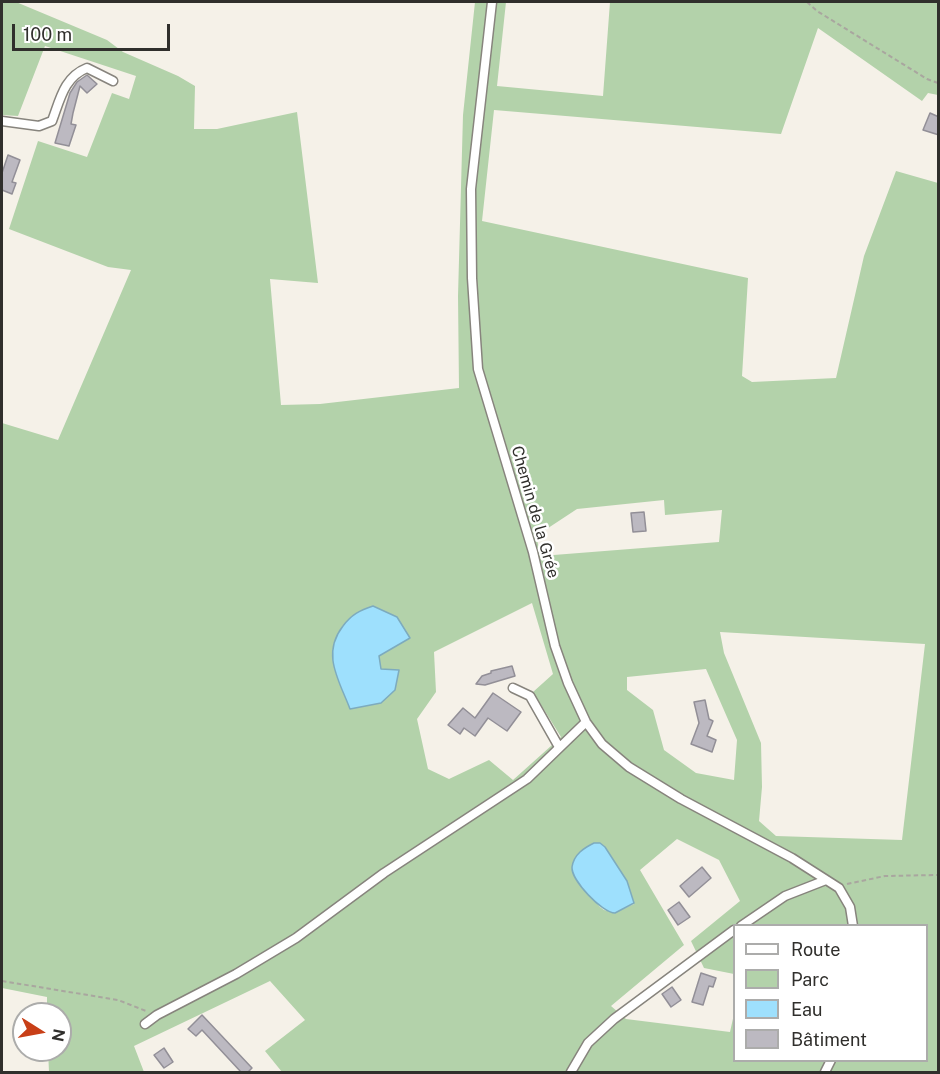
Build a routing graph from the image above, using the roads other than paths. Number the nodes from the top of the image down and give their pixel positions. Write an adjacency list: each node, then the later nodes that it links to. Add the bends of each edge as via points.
1 (492, 2): 5 (street, Chemin de la Grée, via 471,189 478,369 533,552 555,645)
2 (113, 81): 3 (street, via 87,68 76,72 67,82 52,122 39,126)
3 (2, 121)
4 (513, 688): 6 (street, via 530,696)
5 (586, 722): 6 (street); 7 (street, Chemin de la Grée, via 602,744 629,767)
6 (559, 747): 11 (street, via 527,779 384,873 296,938)
7 (826, 880): 8 (street, via 785,896); 9 (street, Chemin de la Grée, via 839,888 850,907)
8 (744, 924)
9 (853, 924)
10 (733, 931): 12 (street, via 614,1019 588,1043)
11 (145, 1024)
12 (571, 1072)

